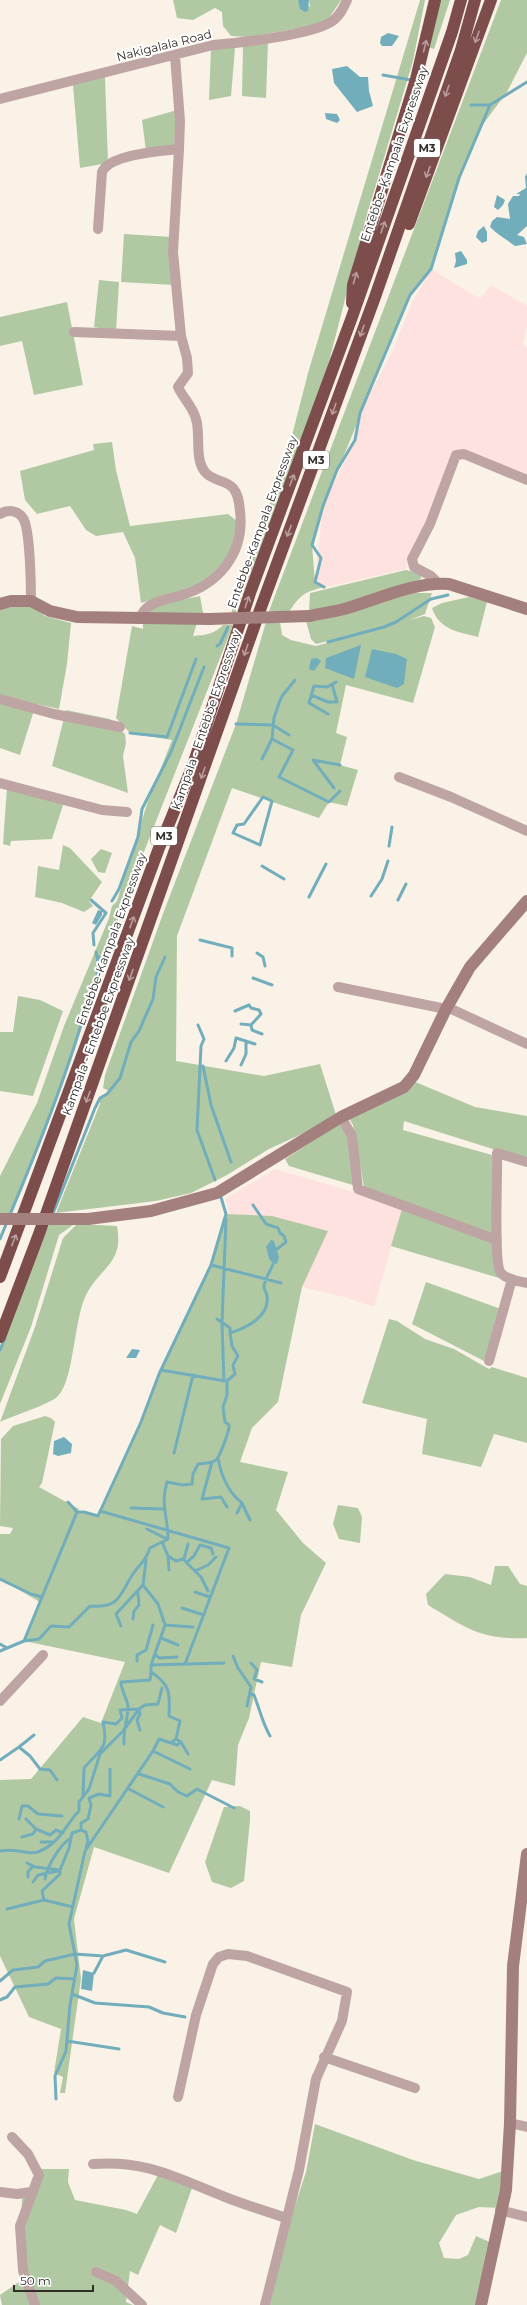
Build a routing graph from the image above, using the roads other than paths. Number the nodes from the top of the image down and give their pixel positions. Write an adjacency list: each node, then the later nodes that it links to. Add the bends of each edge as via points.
1 (347, 0): 6 (street, Nakigalala Road, via 338,16 320,27 239,43 213,45)
2 (435, 0): 11 (highway, one-way to 2, via 353,285 414,86)
3 (461, 0): 11 (highway, Entebbe–Kampala Expressway / M3, one-way to 3)
4 (475, 0): 10 (highway, M3, one-way to 10, via 461,50)
5 (491, 0): 10 (highway, one-way to 10, via 388,285)
6 (175, 56): 7 (street, Nakigalala Road); 8 (street, via 180,121)
7 (0, 99)
8 (179, 149): 9 (street, via 139,155 106,166 102,172); 13 (street, via 173,252)
9 (98, 229)
10 (376, 294): 38 (highway, Kampala - Entebbe Expressway / M3, one-way to 38, via 265,596 39,1234)
11 (352, 317): 35 (highway, Entebbe-Kampala Expressway / M3, one-way to 11, via 159,848 193,765 250,593)
12 (74, 332): 13 (street)
13 (182, 336): 20 (street, via 188,373 178,388 196,417 200,461 205,472 234,488 239,497 242,527 233,556 209,583 197,591 148,606 141,613)
14 (527, 480): 16 (street, via 464,454 456,455 430,524 412,559 414,567 432,576)
15 (0, 514): 17 (street, via 12,510 20,514 24,520 30,564)
16 (439, 584): 19 (street, via 449,584); 20 (street, bridge, via 418,586 343,609 310,616)
17 (31, 601): 18 (street); 20 (street, via 50,611 77,618)
18 (0, 604)
19 (527, 609)
20 (140, 619)
21 (0, 699): 22 (street, via 54,714)
22 (120, 727)
23 (399, 777): 26 (street)
24 (0, 783): 25 (street, via 102,810)
25 (127, 812)
26 (527, 831)
27 (527, 901): 29 (street, via 470,968)
28 (338, 987): 29 (street)
29 (446, 1008): 30 (street); 31 (street, via 410,1080 394,1093)
30 (527, 1044)
31 (342, 1117): 33 (street, bridge, via 217,1193 151,1211 88,1219); 34 (street, via 352,1136 358,1189)
32 (527, 1162): 34 (street, via 497,1153)
33 (0, 1218)
34 (497, 1240): 36 (street, via 499,1269)
35 (0, 1277)
36 (512, 1280): 37 (street); 39 (street)
37 (527, 1283)
38 (0, 1337)
39 (489, 1361)
40 (43, 1655): 41 (street)
41 (0, 1701)
42 (527, 1859): 46 (street, via 512,1966)
43 (324, 2057): 44 (street); 45 (street, via 342,2021 347,1992 247,1956 228,1954 219,1957 213,1964 188,2045); 54 (street, via 312,2093 308,2128)
44 (415, 2088)
45 (178, 2098)
46 (510, 2123): 47 (street); 52 (street, via 506,2190)
47 (527, 2127)
48 (12, 2137): 51 (street, via 28,2154 39,2175)
49 (92, 2164): 54 (street, via 122,2164 156,2169)
50 (0, 2192): 51 (street)
51 (31, 2192): 56 (street, via 20,2226 20,2252)
52 (500, 2210): 53 (street); 59 (street)
53 (527, 2217)
54 (286, 2218): 58 (street)
55 (96, 2272): 57 (street, via 116,2281)
56 (35, 2305)
57 (142, 2305)
58 (265, 2305)
59 (481, 2305)

